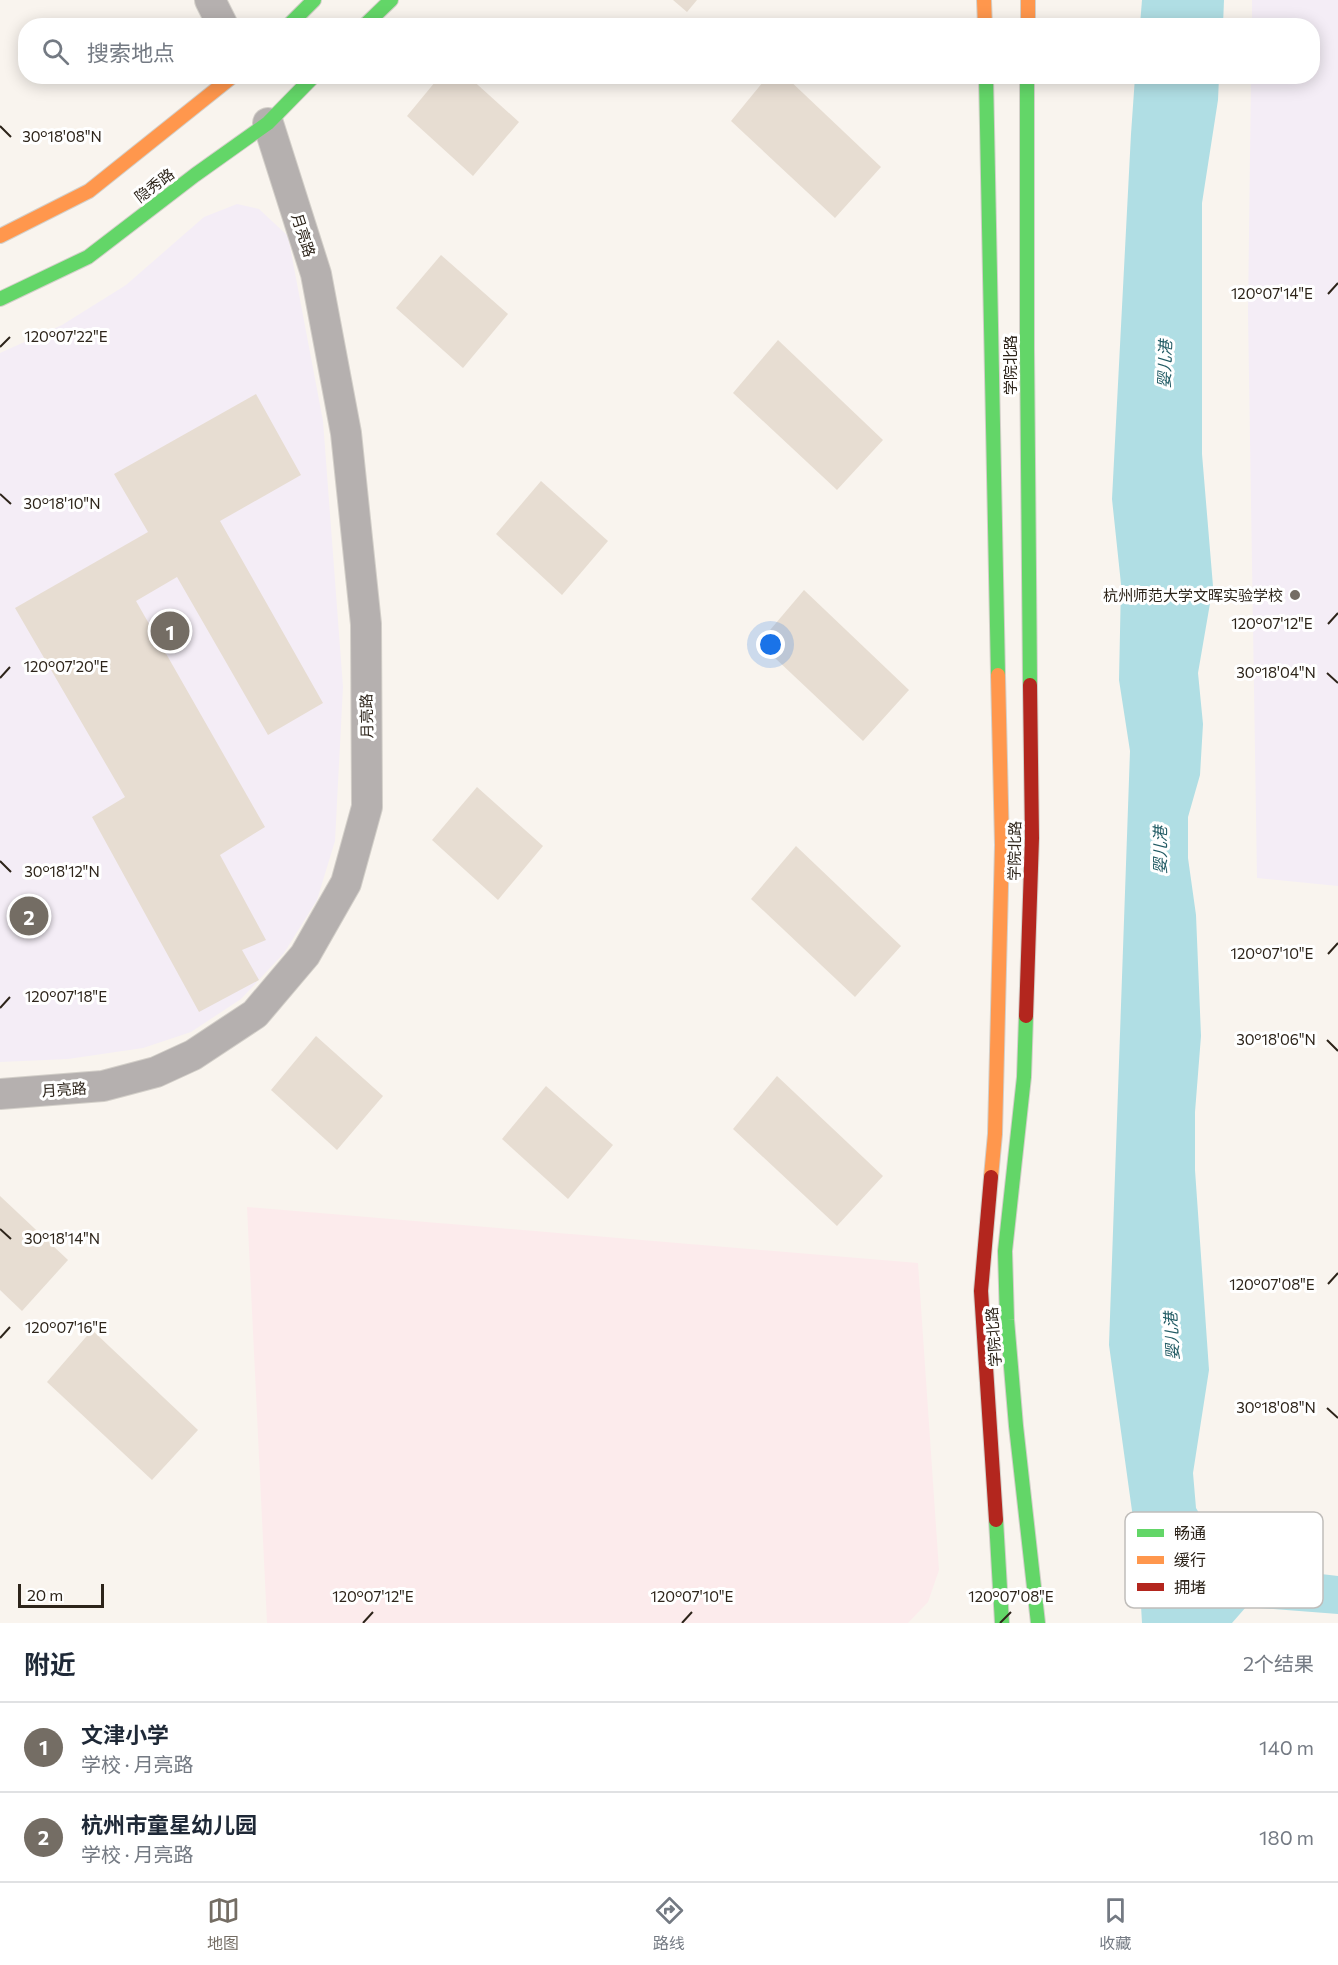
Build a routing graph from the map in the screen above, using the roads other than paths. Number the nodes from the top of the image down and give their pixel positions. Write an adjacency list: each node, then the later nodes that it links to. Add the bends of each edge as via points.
1 (210, 0): 6 (street)
2 (314, 0): 7 (main road)
3 (391, 0): 8 (main road)
4 (984, 0): 9 (main road)
5 (1028, 0): 10 (main road)
6 (219, 18)
7 (296, 18)
8 (372, 18)
9 (984, 18)
10 (1028, 18)
11 (223, 84): 16 (main road, via 89,190)
12 (306, 84): 15 (main road, 隐秀路)
13 (986, 84): 19 (main road, 学院北路, via 1002,845 994,1134 981,1291)
14 (1027, 84): 20 (main road, 学院北路, via 1032,838 1024,1077 1005,1251 1016,1426)
15 (268, 123): 17 (main road, 隐秀路, via 88,257); 18 (street, 月亮路, via 316,274 346,433 366,624 367,807 346,883 305,955 255,1014 193,1055 156,1072 103,1086)
16 (0, 236)
17 (0, 299)
18 (0, 1094)
19 (1002, 1623)
20 (1038, 1623)

